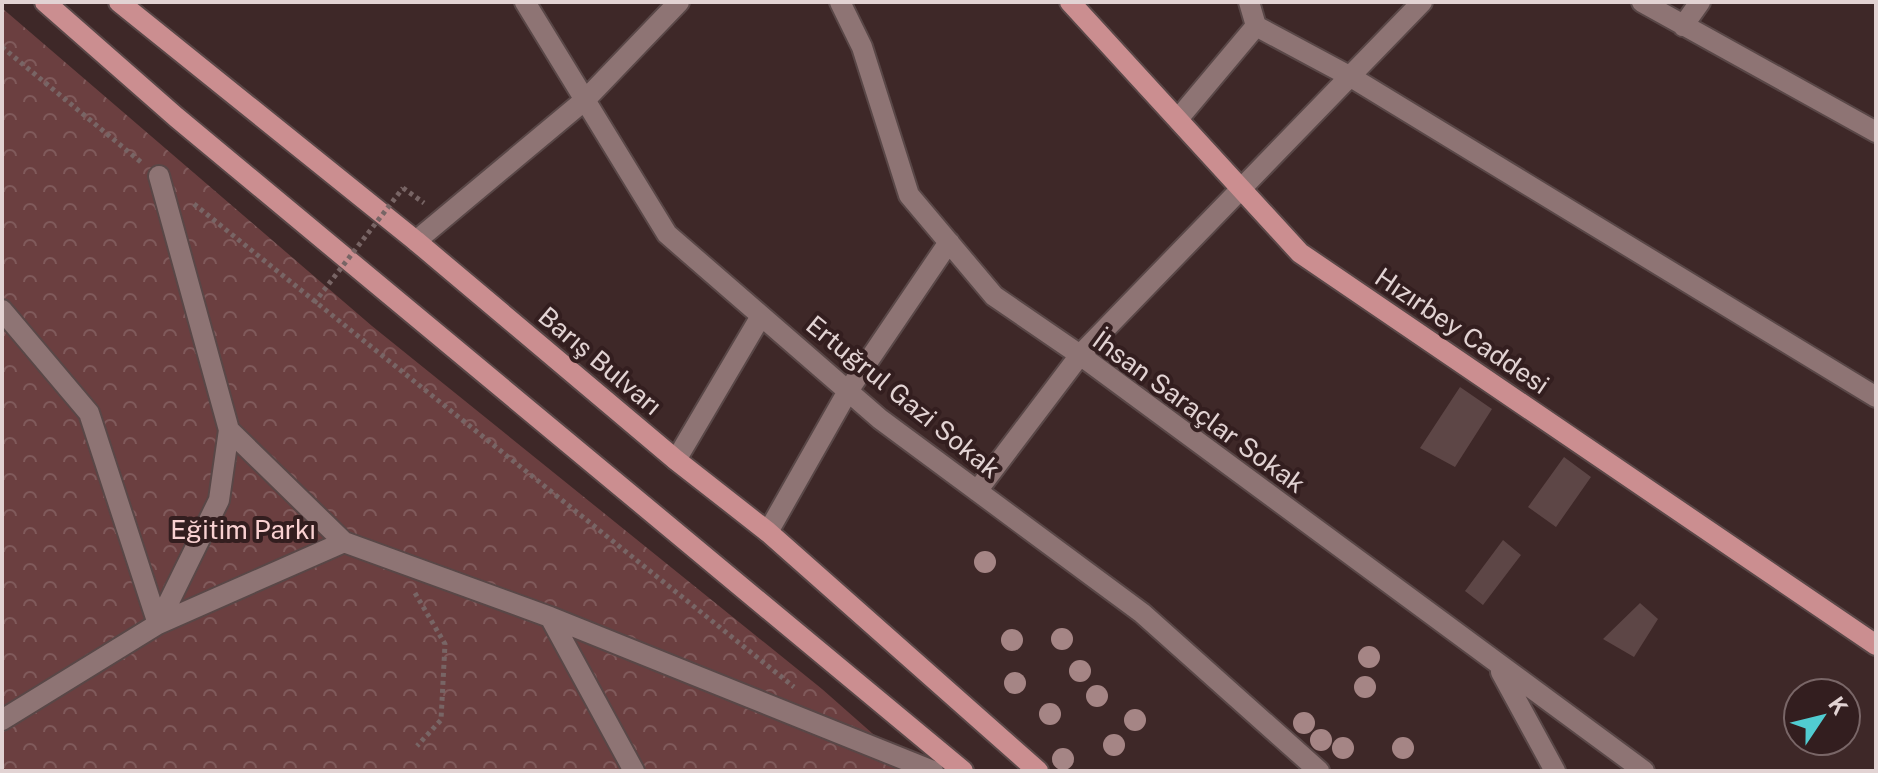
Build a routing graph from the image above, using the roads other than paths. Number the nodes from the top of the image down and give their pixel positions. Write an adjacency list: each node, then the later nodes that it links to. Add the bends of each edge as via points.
1 (45, 2): 38 (main road, via 176,117)
2 (119, 2): 19 (main road, Barış Bulvarı)
3 (525, 2): 14 (street, Ertuğrul Gazi Sokak)
4 (679, 2): 14 (street)
5 (840, 2): 20 (street, İhsan Saraçlar Sokak, via 862,47 909,195)
6 (1070, 2): 15 (main road, Hızırbey Caddesi)
7 (1249, 2): 11 (street)
8 (1422, 2): 13 (street)
9 (1642, 2): 12 (street)
10 (1700, 2): 12 (street)
11 (1256, 26): 13 (street); 15 (street)
12 (1683, 26): 16 (street)
13 (1351, 77): 18 (street); 25 (street)
14 (586, 99): 19 (street); 22 (street, Ertuğrul Gazi Sokak, via 667,234)
15 (1178, 119): 18 (main road, Hızırbey Caddesi)
16 (1876, 132)
17 (159, 176): 26 (street)
18 (1242, 189): 23 (street); 33 (main road, Hızırbey Caddesi, via 1300,253)
19 (416, 241): 27 (main road, Barış Bulvarı)
20 (949, 242): 23 (street, İhsan Saraçlar Sokak, via 994,296); 24 (street)
21 (2, 310): 32 (street, via 89,413)
22 (761, 316): 24 (street, Ertuğrul Gazi Sokak); 27 (street)
23 (1080, 355): 28 (street); 34 (street, İhsan Saraçlar Sokak)
24 (848, 391): 28 (street, Ertuğrul Gazi Sokak); 29 (street)
25 (1876, 397)
26 (229, 430): 30 (street); 32 (street, via 219,500)
27 (676, 460): 29 (main road, Barış Bulvarı)
28 (977, 491): 40 (street, Ertuğrul Gazi Sokak, via 1142,613)
29 (768, 532): 39 (main road, Barış Bulvarı)
30 (344, 542): 31 (street); 32 (street)
31 (550, 617): 36 (street); 37 (street)
32 (158, 624): 35 (street)
33 (1876, 645)
34 (1497, 665): 41 (street); 42 (street, İhsan Saraçlar Sokak)
35 (2, 720)
36 (634, 771)
37 (933, 771)
38 (963, 771)
39 (1038, 771)
40 (1319, 771)
41 (1555, 771)
42 (1644, 771)

